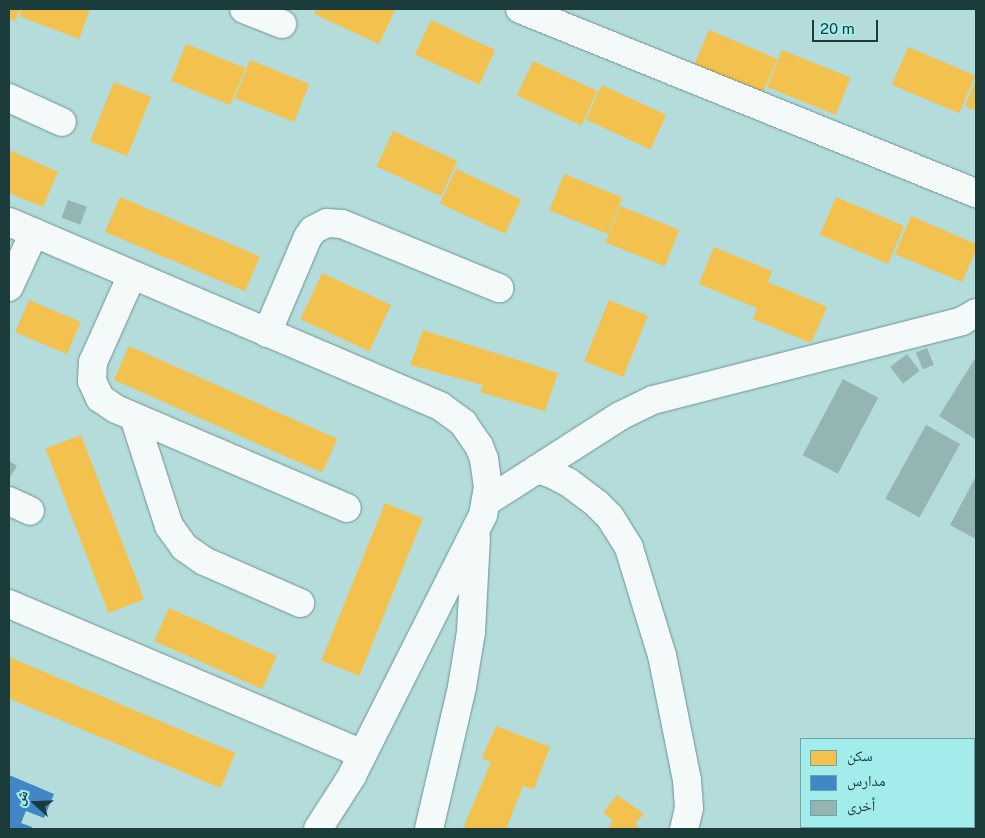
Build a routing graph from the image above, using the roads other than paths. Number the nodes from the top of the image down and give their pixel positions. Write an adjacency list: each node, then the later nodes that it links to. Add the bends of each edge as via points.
1 (244, 9): 3 (street)
2 (520, 9): 6 (street)
3 (282, 24)
4 (9, 98): 5 (street)
5 (62, 122)
6 (976, 193)
7 (9, 222): 8 (street)
8 (34, 233): 9 (street); 10 (street)
9 (132, 275): 13 (street); 14 (street, via 96,352 91,371 100,398)
10 (9, 287)
11 (499, 288): 13 (street, via 342,224 327,224 313,230 308,237)
12 (976, 313): 15 (street, via 962,321 653,400 620,416)
13 (268, 333): 16 (street, via 452,414 472,434 482,453 487,473)
14 (134, 417): 17 (street); 19 (street, via 169,526 184,547 204,562)
15 (537, 469): 16 (street); 24 (street, via 568,482 597,504 620,532 632,557 662,654 687,780 689,808)
16 (486, 502): 18 (street)
17 (347, 508)
18 (477, 528): 21 (street); 23 (street, via 467,660 451,742)
19 (300, 603)
20 (9, 604): 21 (street)
21 (363, 754): 22 (street)
22 (318, 829)
23 (428, 829)
24 (684, 829)

